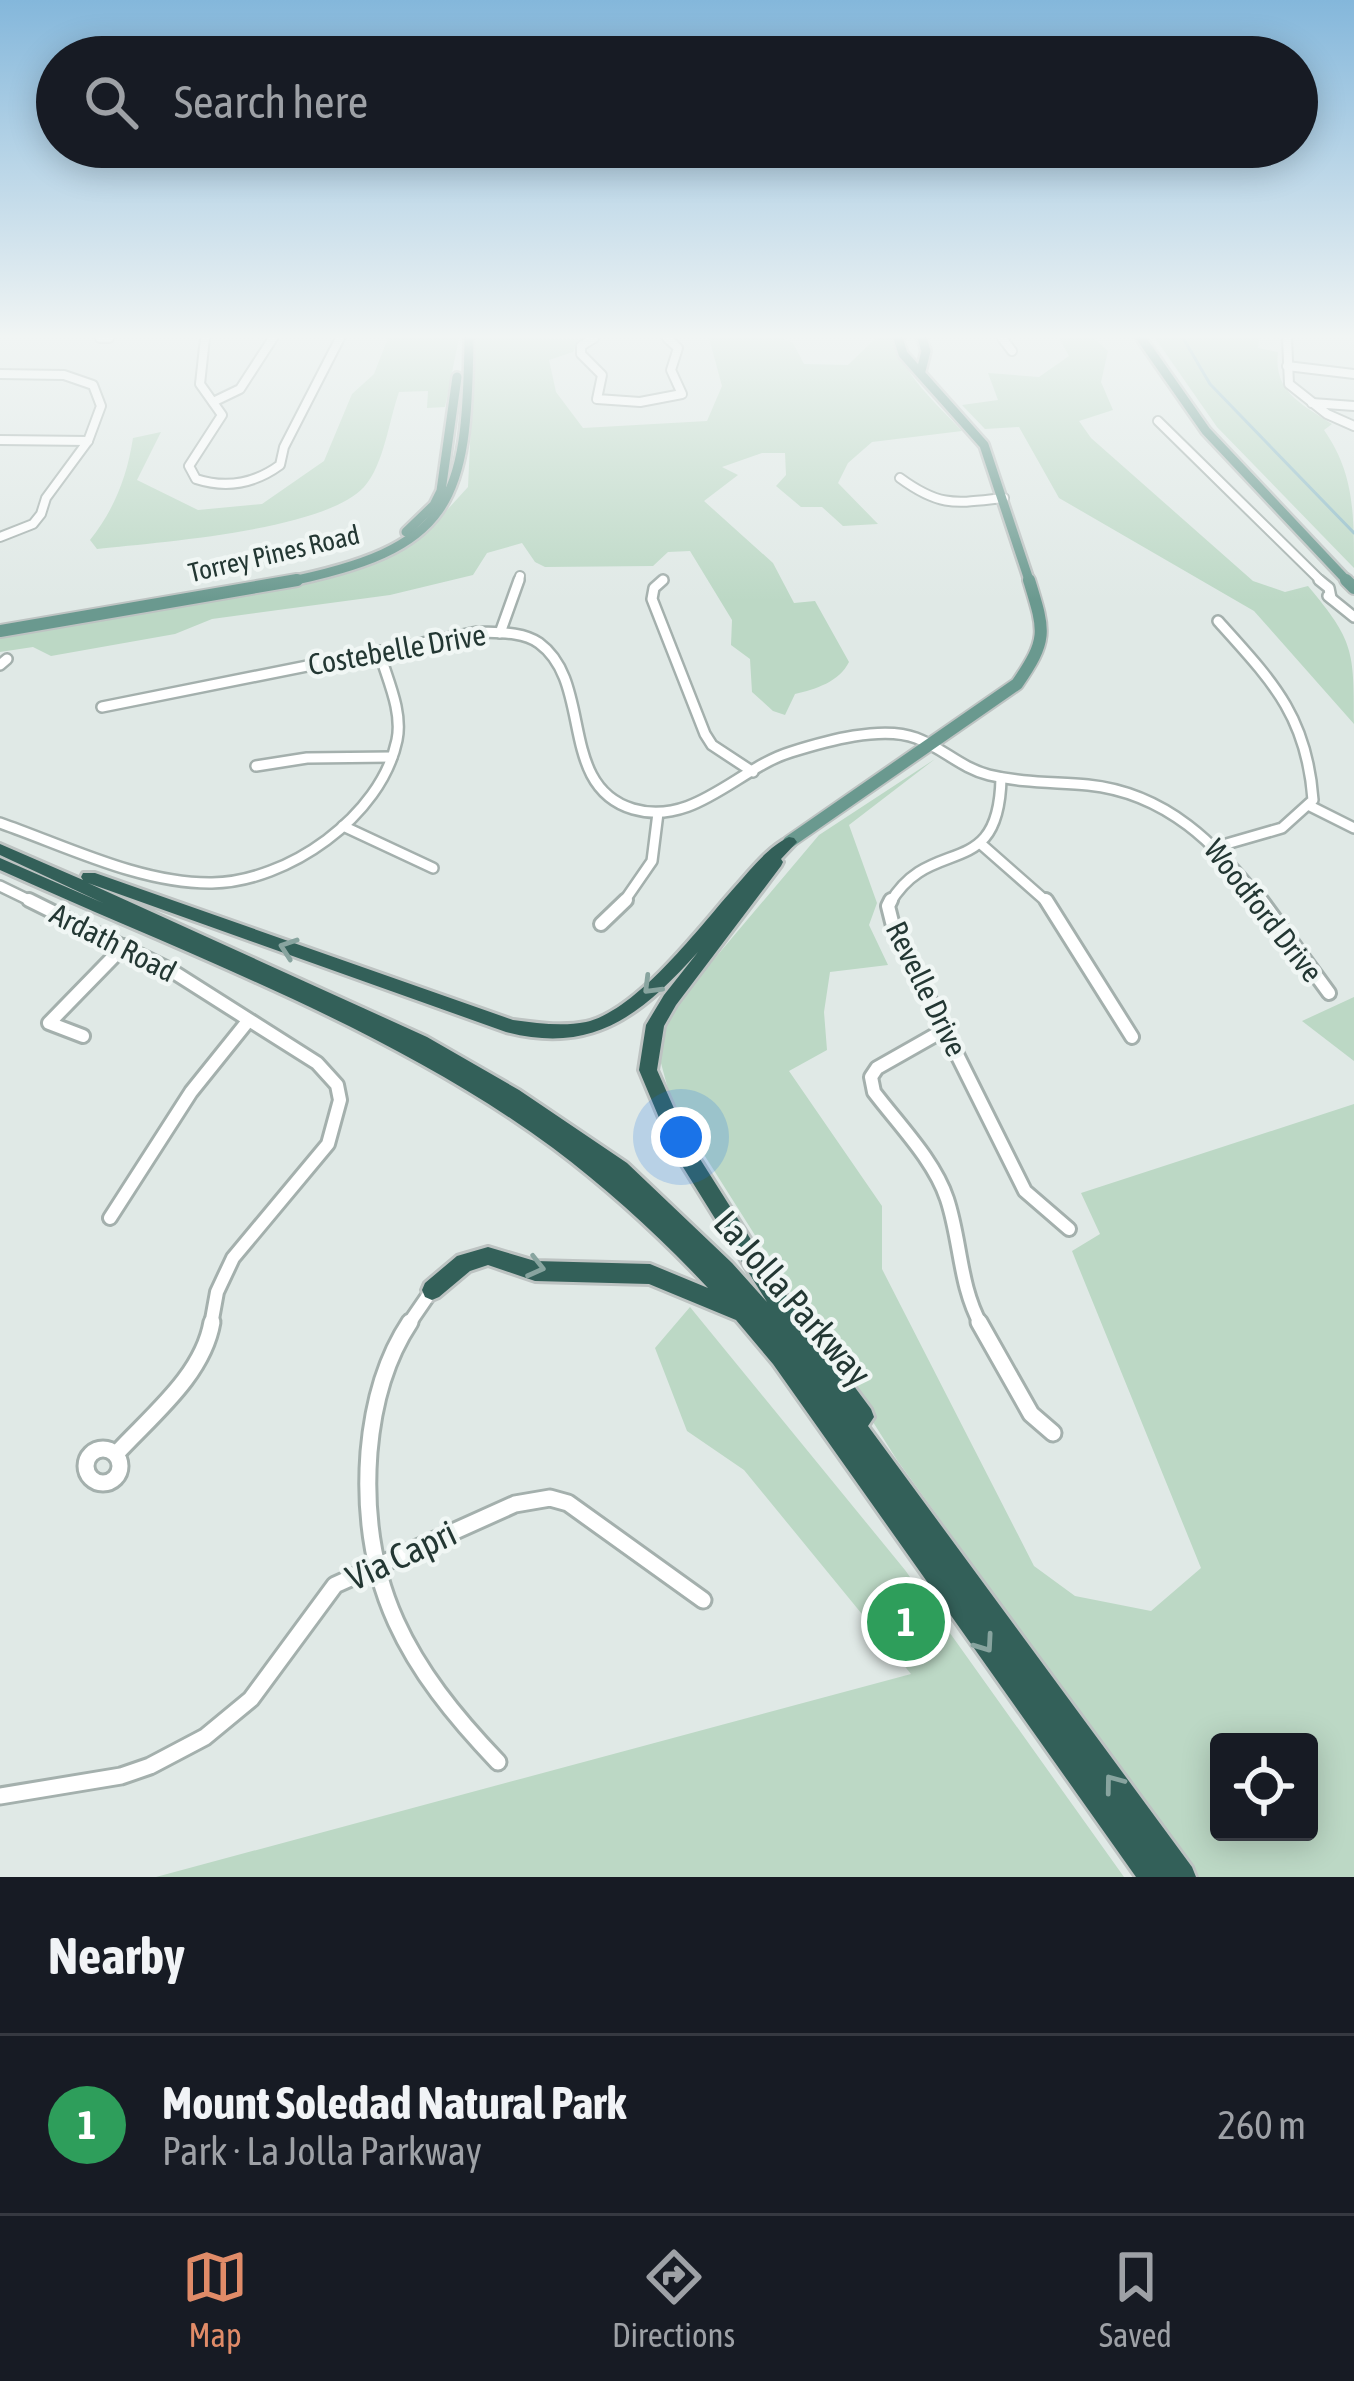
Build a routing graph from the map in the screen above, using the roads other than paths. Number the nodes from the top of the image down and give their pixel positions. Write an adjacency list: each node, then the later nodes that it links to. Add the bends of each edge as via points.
1 (96, 426): 9 (street)
2 (215, 426): 3 (street, via 189,466 208,483 247,483 280,465)
3 (295, 426)
4 (452, 426): 18 (main road, Torrey Pines Road, via 434,505 404,534 367,553)
5 (967, 426): 11 (main road)
6 (1163, 426): 16 (street)
7 (1203, 426): 15 (main road)
8 (0, 440): 9 (street)
9 (88, 441): 12 (street, via 41,514)
10 (900, 478): 11 (street, via 947,504)
11 (1004, 497): 22 (main road, via 1044,628 1041,649 1017,684)
12 (0, 537)
13 (520, 576): 19 (street)
14 (663, 580): 25 (street, via 652,599 705,734)
15 (1354, 588)
16 (1354, 617)
17 (1218, 622): 27 (street, via 1266,672 1307,740)
18 (0, 628)
19 (500, 633): 20 (street, Costebelle Drive); 28 (street, Costebelle Drive, via 537,641 555,658 594,784 617,803)
20 (379, 651): 21 (street, Costebelle Drive); 23 (street, via 397,718)
21 (102, 706)
22 (928, 744): 25 (street, via 895,734 791,752); 26 (street, Woodford Drive); 32 (main road)
23 (392, 758): 24 (street); 30 (street)
24 (256, 766)
25 (753, 772): 28 (street, via 690,809)
26 (1001, 778): 33 (street, via 1000,826); 35 (street, Woodford Drive, via 1130,792 1192,824)
27 (1310, 806): 31 (street); 35 (street, via 1260,839)
28 (658, 813): 39 (street, via 661,836 651,864)
29 (0, 823): 30 (street, via 180,880 223,882 272,867)
30 (343, 826): 37 (street)
31 (1354, 828)
32 (789, 842): 34 (highway, one-way to 34, via 630,1007 602,1024 559,1033 512,1027); 52 (highway, via 670,1000 655,1025 648,1070 680,1145 868,1425)
33 (981, 844): 43 (street, Revelle Drive, via 901,879 888,906); 45 (street, via 1041,893)
34 (0, 847): 52 (highway, La Jolla Parkway, via 421,1042 564,1129 670,1214 769,1315)
35 (1216, 847): 41 (street, Woodford Drive)
36 (0, 864): 49 (highway, La Jolla Parkway, via 398,1045 522,1115 663,1228)
37 (433, 868)
38 (0, 886): 40 (street, Ardath Road)
39 (601, 924)
40 (124, 946): 42 (street, Ardath Road); 44 (street, via 49,1023)
41 (1329, 993)
42 (248, 1021): 46 (street, via 188,1089); 51 (street, Ardath Road, via 317,1063 337,1085 336,1126 233,1258 192,1371)
43 (944, 1030): 47 (street, Revelle Drive, via 1024,1191); 50 (street, via 877,1068 874,1092 931,1167 946,1198 968,1302 1031,1414)
44 (83, 1036)
45 (1132, 1037)
46 (110, 1218)
47 (1070, 1229)
48 (432, 1290): 49 (highway, one-way to 49, via 464,1263 488,1256 535,1271 650,1274); 53 (street, via 389,1358 375,1408 365,1479)
49 (748, 1316): 57 (highway, La Jolla Parkway, one-way to 57)
50 (1052, 1433)
51 (117, 1453)
52 (896, 1484): 58 (highway, La Jolla Parkway, one-way to 52)
53 (372, 1565): 54 (street, Via Capri, via 515,1504 550,1498); 55 (street, via 391,1619 427,1679); 56 (street, Via Capri, via 335,1585 251,1699 206,1737 121,1776)
54 (704, 1600)
55 (498, 1762)
56 (0, 1796)
57 (1153, 1877)
58 (1183, 1877)

